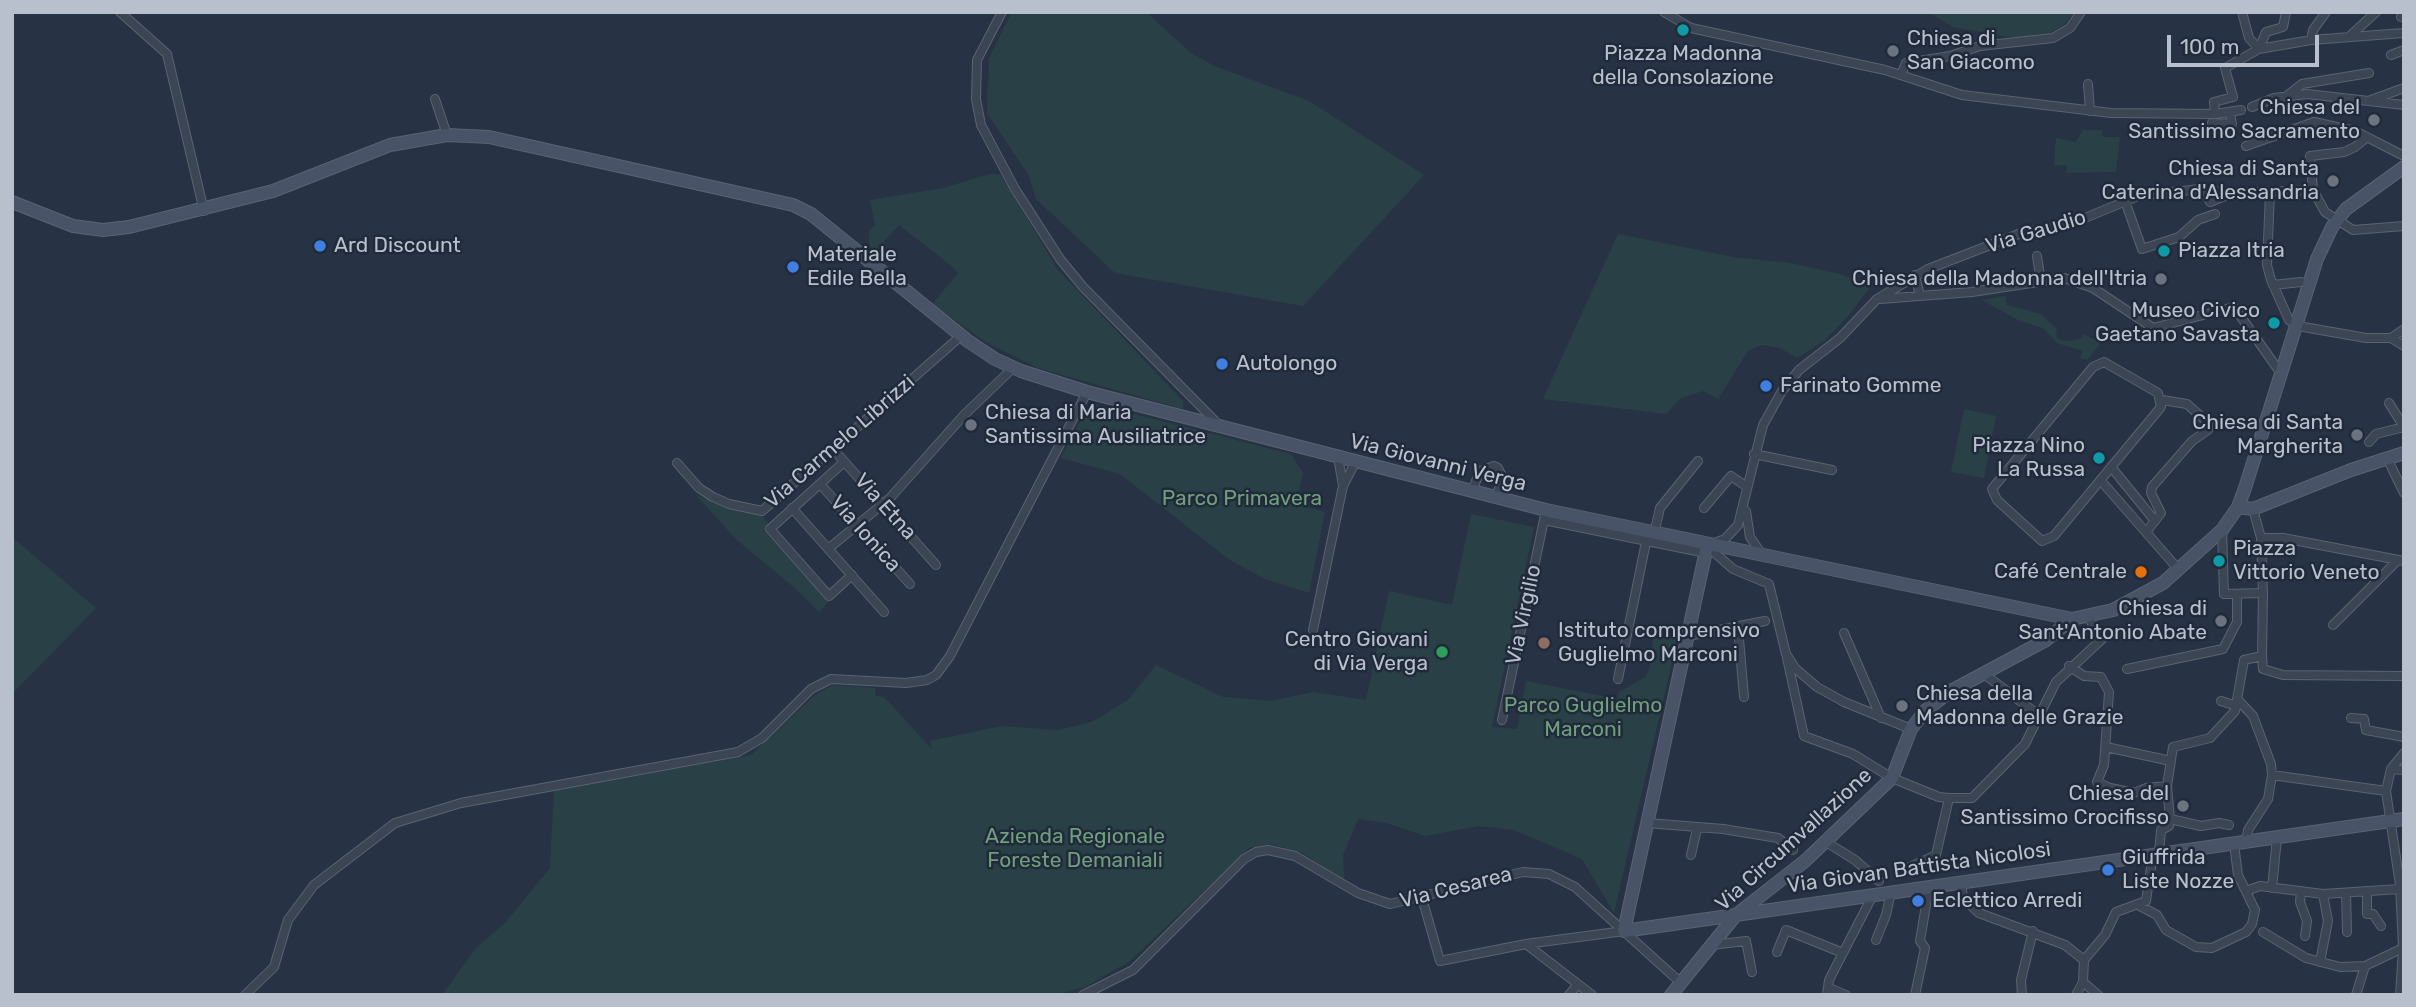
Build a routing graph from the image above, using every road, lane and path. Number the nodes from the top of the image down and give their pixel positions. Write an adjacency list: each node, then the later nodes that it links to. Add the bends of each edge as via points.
1 (120, 12): 36 (street, via 167,54)
2 (1002, 12): 57 (street, via 976,60 977,115 1015,189 1071,273)
3 (1664, 12): 16 (street, via 1691,28)
4 (2081, 12): 16 (street, via 2070,28 2053,38 1980,46 1906,63)
5 (2242, 12): 12 (street, via 2249,38)
6 (2286, 12): 12 (street, via 2283,27 2266,32)
7 (2326, 12): 11 (street)
8 (2376, 12): 10 (street)
9 (2404, 33): 10 (street)
10 (2349, 37): 11 (street)
11 (2311, 40): 12 (street)
12 (2259, 49): 26 (street, via 2225,68 2233,97 2214,102)
13 (2404, 50): 14 (street)
14 (2391, 55)
15 (2369, 73): 19 (street, via 2302,84)
16 (1902, 75): 25 (street, via 1962,95)
17 (2088, 84): 25 (street)
18 (2404, 88): 21 (street)
19 (2288, 95): 21 (street); 23 (street)
20 (435, 99): 27 (street)
21 (2368, 101): 22 (street)
22 (2404, 105)
23 (2252, 107)
24 (2241, 110): 26 (street)
25 (2090, 111): 26 (street)
26 (2213, 119)
27 (447, 135): 36 (street, Via Giovanni Verga, via 376,149 288,186); 49 (street, Via Giovanni Verga, via 489,137 773,198 811,214)
28 (2367, 137): 29 (street, via 2314,122); 30 (street); 32 (street, via 2344,152 2310,156)
29 (2246, 146)
30 (2404, 156)
31 (2404, 167): 38 (street)
32 (2312, 190): 33 (street); 38 (street)
33 (2270, 192): 34 (street, Via Gaudio, via 2232,193 2210,202 2202,189); 44 (street, via 2267,265)
34 (2121, 200): 37 (street, via 2142,249 2179,237 2198,220); 41 (street, Via Gaudio, via 2060,226 2024,232)
35 (12, 202): 36 (street, Via Giovanni Verga, via 74,226 103,230)
36 (204, 211)
37 (2215, 214)
38 (2335, 220): 39 (street, via 2353,230); 42 (street, Via Giovanni Verga)
39 (2404, 226)
40 (2037, 256): 43 (street)
41 (1915, 275): 45 (street); 46 (street, Via Gaudio)
42 (2306, 281): 44 (street); 48 (street, Via Giovanni Verga)
43 (2040, 282): 45 (street); 53 (street, via 2071,279 2093,288 2153,328 2234,307)
44 (2272, 283): 48 (street)
45 (1920, 296): 46 (street)
46 (1878, 299): 62 (street, Via Gaudio, via 1782,391 1763,425)
47 (2404, 329): 50 (street)
48 (2296, 331): 50 (street); 53 (street, Via Giovanni Verga)
49 (962, 335): 52 (street, Via Giovanni Verga); 60 (street, Via Carmelo Librizzi)
50 (2391, 338): 51 (street)
51 (2404, 346)
52 (1013, 368): 54 (street, Via Giovanni Verga); 79 (street)
53 (2282, 375): 80 (street, Via Giovanni Verga)
54 (1087, 392): 57 (street, Via Giovanni Verga); 188 (street, via 936,675 906,683 831,679 811,688 762,738 738,752 461,803 395,823 314,885 288,920 274,967)
55 (2162, 400): 69 (street); 71 (street, via 2113,364 2099,363 1995,482 1992,495 2042,541 2054,536); 85 (street, via 2187,404 2208,423 2208,430 2192,441 2152,488 2161,511)
56 (2389, 403): 58 (street)
57 (1219, 426): 63 (street, Via Giovanni Verga)
58 (2404, 427): 59 (street, via 2376,434)
59 (2369, 442)
60 (833, 449): 67 (street, Via Etna); 68 (street, Via Carmelo Librizzi, via 762,511 713,497)
61 (2404, 453): 64 (street)
62 (1754, 454): 70 (street); 74 (street, Via Gaudio)
63 (1338, 457): 66 (street, Via Giovanni Verga); 73 (street)
64 (2387, 458): 76 (street); 83 (street)
65 (1698, 460): 89 (street, via 1660,508)
66 (1356, 461): 73 (street); 75 (street, Via Giovanni Verga)
67 (844, 462): 72 (street); 79 (street, Via Etna)
68 (677, 463)
69 (2112, 468): 71 (street); 85 (street)
70 (1832, 470)
71 (2102, 482): 88 (street)
72 (820, 484): 81 (street); 86 (street, Via Ionica)
73 (1343, 486): 108 (street)
74 (1747, 487): 78 (street, Via Gaudio); 82 (street, via 1731,476)
75 (1472, 491): 77 (street, Via Giovanni Verga); 77 (street, via 1480,471 1494,466 1503,478)
76 (2404, 493)
77 (1496, 498): 84 (street, Via Giovanni Verga)
78 (1745, 501): 92 (street, via 1738,525); 93 (street, via 1754,548)
79 (882, 504): 86 (street); 95 (street, Via Etna)
80 (2238, 507): 83 (street); 87 (street, Via Giovanni Verga)
81 (793, 508): 91 (street); 97 (street, via 769,529 829,596)
82 (1704, 508)
83 (2253, 509): 90 (street)
84 (1545, 515): 89 (street, Via Giovanni Verga); 125 (street, Via Virgilio)
85 (2155, 521): 88 (street)
86 (857, 525): 91 (street); 98 (street, Via Ionica)
87 (2222, 530): 96 (street, Via Giovanni Verga); 100 (street, via 2224,594)
88 (2146, 531): 96 (street)
89 (1650, 538): 92 (street, Via Giovanni Verga); 118 (street)
90 (2261, 538): 94 (street); 99 (street)
91 (828, 549): 97 (street)
92 (1707, 550): 93 (street, Via Giovanni Verga); 110 (street); 112 (street, via 1733,569 1769,584)
93 (1766, 557): 102 (street, Via Giovanni Verga)
94 (2402, 562): 106 (street)
95 (936, 565)
96 (2179, 570): 103 (street, Via Giovanni Verga, via 2113,610)
97 (852, 575): 101 (street)
98 (910, 584)
99 (2263, 593): 100 (street); 113 (street)
100 (2237, 594): 115 (street, via 2237,622 2223,649)
101 (884, 611)
102 (2046, 616): 104 (street, Via Giovanni Verga); 111 (street)
103 (2088, 617): 104 (street, Via Giovanni Verga); 114 (street, via 2102,639)
104 (2071, 619): 111 (street, Via Circumvallazione)
105 (1765, 621): 107 (street)
106 (2333, 625)
107 (1738, 627): 110 (street); 119 (street)
108 (1313, 630)
109 (1844, 633): 123 (street)
110 (1688, 636): 141 (street)
111 (2051, 636): 116 (street, Via Circumvallazione)
112 (1786, 654): 123 (street, via 1817,687); 134 (street, via 1804,736 1853,754)
113 (2262, 656): 117 (street, via 2263,669 2283,675); 121 (street, via 2244,660)
114 (2069, 666): 122 (street, via 2045,699); 128 (street, via 2084,676 2102,677 2109,692)
115 (2127, 669)
116 (1984, 674): 122 (street); 126 (street, Via Circumvallazione, via 1935,702)
117 (2404, 676)
118 (1618, 679)
119 (1744, 697)
120 (2221, 701): 121 (street)
121 (2238, 704): 130 (street, via 2210,738 2173,747); 133 (street, via 2253,716)
122 (2040, 716): 137 (street, via 2025,744 1972,797)
123 (1881, 719): 126 (street)
124 (2351, 719): 127 (street, via 2364,719 2365,730)
125 (1502, 720)
126 (1911, 729): 134 (street, Via Circumvallazione)
127 (2404, 737)
128 (2106, 747): 130 (street); 135 (street, via 2096,782 2134,793)
129 (2404, 753): 131 (street)
130 (2171, 761): 135 (street)
131 (2391, 769): 132 (street); 136 (street)
132 (2404, 770)
133 (2272, 775): 136 (street); 146 (street, via 2267,799)
134 (1892, 778): 137 (street); 145 (street, Via Circumvallazione)
135 (2166, 786): 138 (street)
136 (2386, 791): 140 (street)
137 (1949, 798): 150 (street, via 1938,856)
138 (2170, 819): 142 (street); 148 (street, via 2169,826 2161,830)
139 (2404, 819): 140 (street, Via Giovan Battista Nicolosi)
140 (2389, 821): 144 (street, Via Giovan Battista Nicolosi); 155 (street)
141 (1647, 824): 143 (street); 167 (street)
142 (2229, 825)
143 (1696, 829): 147 (street, via 1778,838); 149 (street)
144 (2277, 838): 146 (street, Via Giovan Battista Nicolosi); 154 (street)
145 (1826, 842): 151 (street); 165 (street, Via Circumvallazione)
146 (2240, 843): 148 (street, Via Giovan Battista Nicolosi); 156 (street, via 2238,875)
147 (1793, 850)
148 (2156, 854): 152 (street, Via Giovan Battista Nicolosi); 164 (street, via 2148,895)
149 (1691, 855)
150 (1908, 868)
151 (1879, 881)
152 (1961, 883): 153 (street, Via Giovan Battista Nicolosi); 168 (street, via 1963,898 1979,913)
153 (1929, 887): 159 (street, Via Giovan Battista Nicolosi); 193 (street, via 1920,941 1925,948)
154 (2272, 888): 156 (street); 157 (street)
155 (2400, 889): 158 (street); 175 (street)
156 (2246, 891): 164 (street, via 2255,910 2252,924 2226,944 2212,948 2196,947 2166,930 2157,915)
157 (2301, 891): 161 (street); 171 (street)
158 (2367, 891): 160 (street); 166 (street, via 2367,914 2373,914)
159 (1891, 892): 162 (street, Via Giovan Battista Nicolosi); 172 (street)
160 (2346, 893): 161 (street); 170 (street)
161 (2323, 894): 179 (street, via 2328,921)
162 (1873, 895): 165 (street, Via Giovan Battista Nicolosi); 177 (street)
163 (1422, 898): 167 (street, Via Cesarea, via 1538,872 1568,882); 173 (street, Via Giovan Battista Nicolosi, via 1440,961); 186 (street, Via Cesarea, via 1381,903 1295,856 1256,852 1234,868 1133,970)
164 (2138, 905): 178 (street, via 2116,912 2105,935)
165 (1736, 915): 167 (street, Via Giovan Battista Nicolosi); 174 (street, Via Circumvallazione)
166 (2381, 926)
167 (1624, 931): 173 (street, Via Giovan Battista Nicolosi); 183 (street, Via Cesarea)
168 (2033, 931): 178 (street, via 2065,945); 194 (street, via 2021,980)
169 (2263, 932): 179 (street)
170 (2347, 932)
171 (2305, 936)
172 (1876, 940)
173 (1526, 944): 184 (street)
174 (1711, 945): 181 (street, via 1746,941); 183 (street, Via Circumvallazione)
175 (2403, 948): 180 (street); 198 (street)
176 (1777, 952): 177 (street, via 1786,930)
177 (1843, 953): 185 (street)
178 (2084, 960): 182 (street)
179 (2320, 962): 180 (street)
180 (2365, 966): 197 (street)
181 (1752, 972)
182 (2083, 982): 195 (street); 196 (street)
183 (1681, 983): 187 (street, Via Circumvallazione)
184 (1578, 984): 190 (street); 191 (street)
185 (1828, 991): 192 (street)
186 (1097, 993): 189 (street, Via Cesarea)
187 (1671, 994)
188 (246, 995)
189 (1083, 995)
190 (1569, 995)
191 (1592, 995)
192 (1846, 995)
193 (1915, 995)
194 (2022, 995)
195 (2076, 995)
196 (2098, 995)
197 (2356, 995)
198 (2400, 995)

